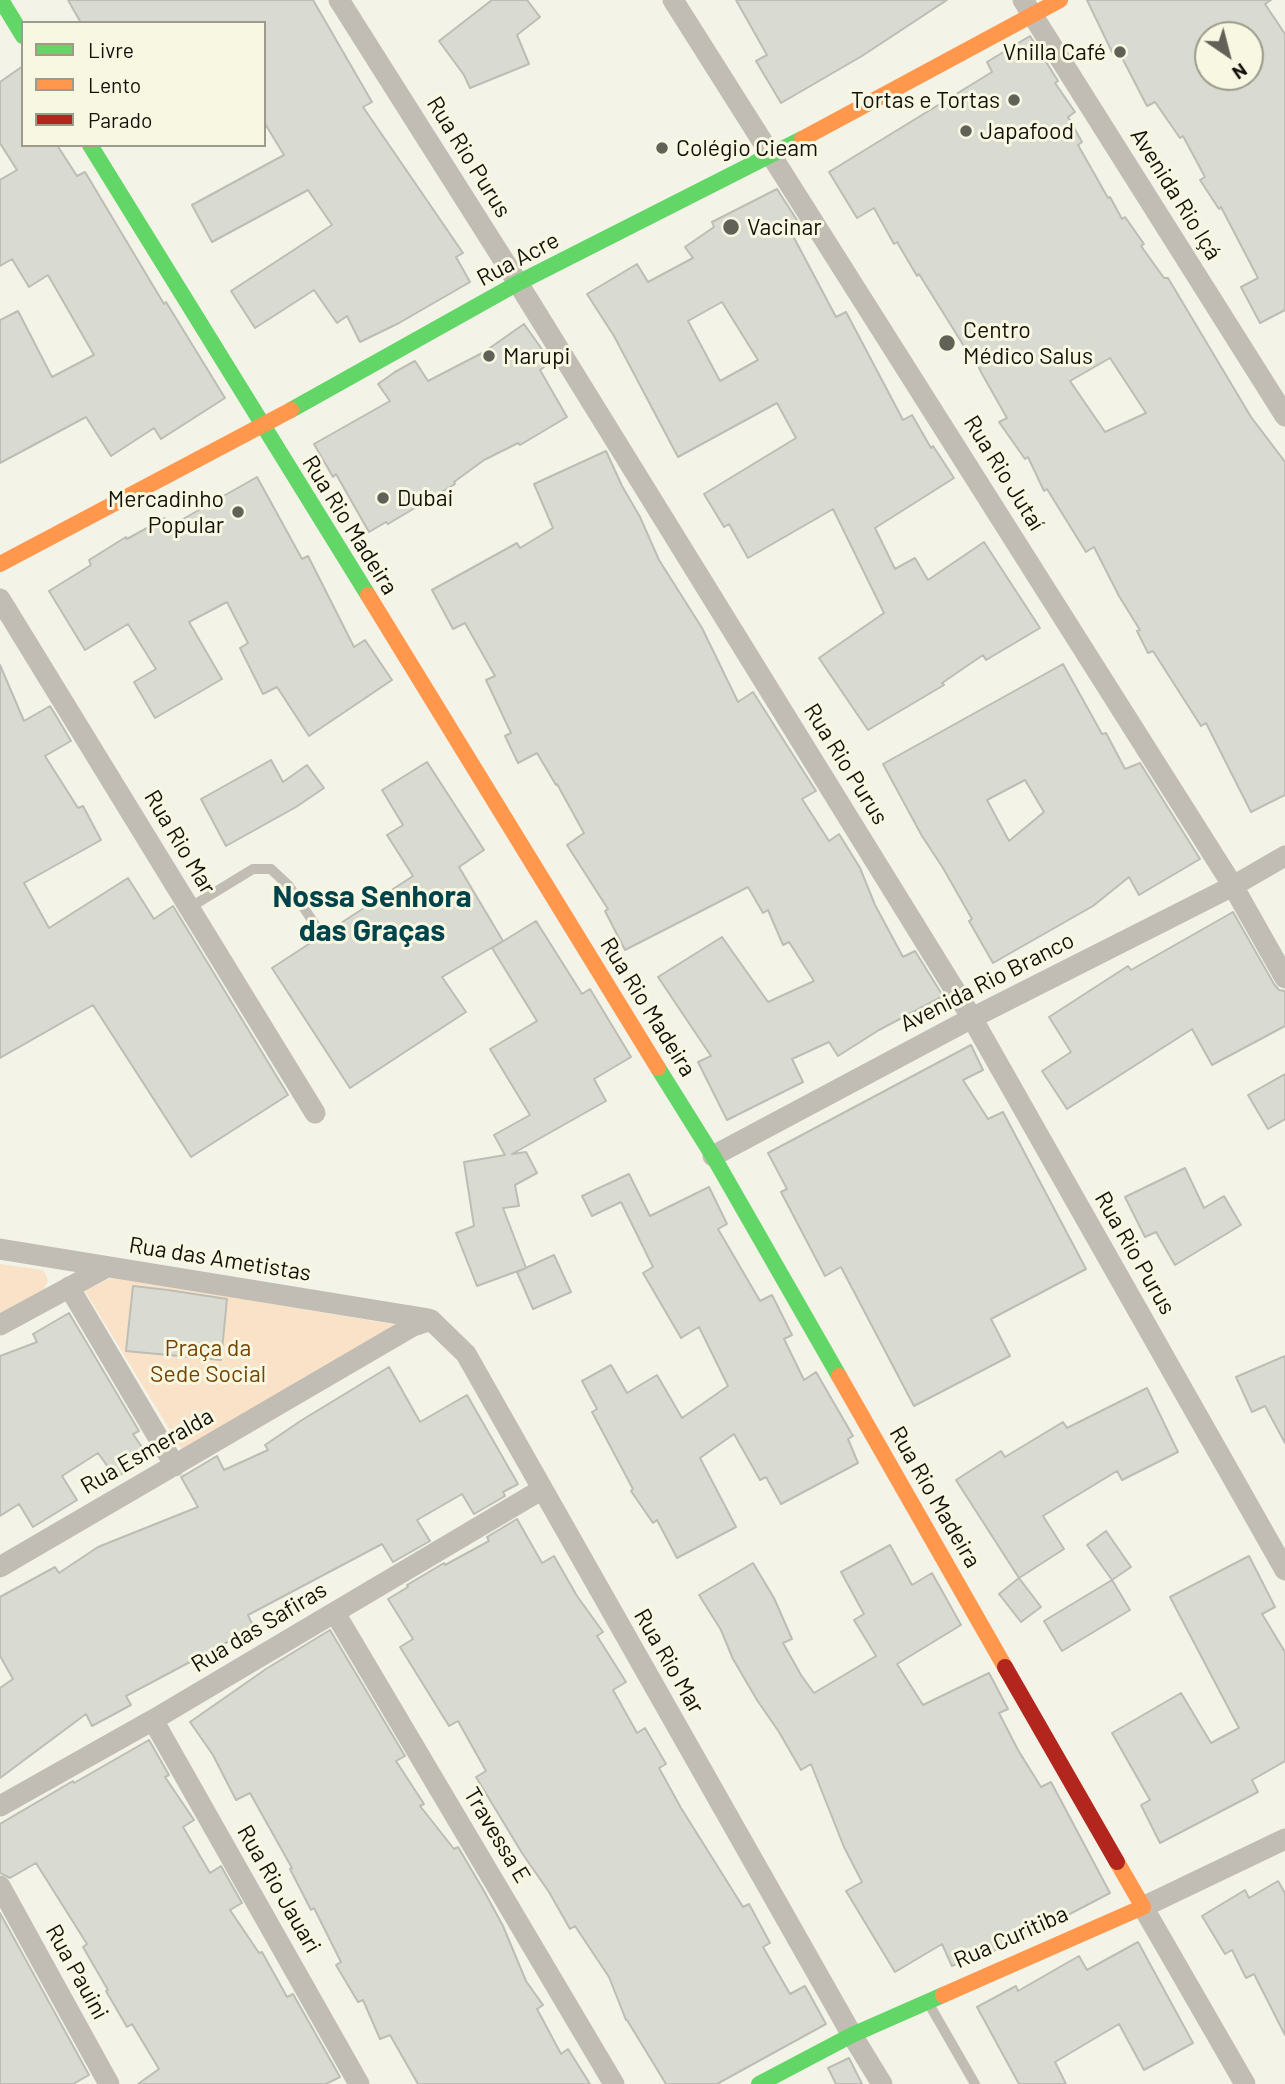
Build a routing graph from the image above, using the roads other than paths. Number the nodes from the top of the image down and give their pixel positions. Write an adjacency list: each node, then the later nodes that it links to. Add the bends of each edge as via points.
1 (1, 0): 6 (street)
2 (339, 0): 9 (street, Rua Rio Purus)
3 (673, 0): 8 (street, Rua Rio Jutaí)
4 (1060, 0): 5 (street, Rua Acre)
5 (1027, 8): 8 (street, Rua Acre); 10 (street, Avenida Rio Içá)
6 (21, 33)
7 (91, 147): 11 (street, Rua Rio Madeira)
8 (772, 155): 9 (street, Rua Acre); 15 (street, Rua Rio Jutaí)
9 (518, 284): 11 (street, Rua Acre); 19 (street, Rua Rio Purus)
10 (1285, 416)
11 (262, 426): 12 (street, Rua Acre); 21 (street, Rua Rio Madeira)
12 (0, 564)
13 (0, 599): 16 (street, Rua Rio Mar)
14 (1285, 856): 15 (street, Avenida Rio Branco)
15 (1233, 886): 18 (street, Rua Rio Jutaí); 19 (street, Avenida Rio Branco)
16 (189, 908): 17 (lane, via 253,869 271,869 289,886); 20 (street, Rua Rio Mar)
17 (318, 929)
18 (1285, 978)
19 (972, 1018): 21 (street, Avenida Rio Branco); 30 (street, Rua Rio Purus)
20 (315, 1113)
21 (713, 1156): 36 (street, Rua Rio Madeira)
22 (0, 1249): 23 (street, Rua das Ametistas)
23 (107, 1267): 24 (street); 25 (street, Rua das Ametistas)
24 (69, 1287): 26 (street); 27 (street)
25 (431, 1320): 27 (street, Rua Esmeralda, via 413,1326); 28 (street, Rua Rio Mar, via 466,1354)
26 (0, 1325)
27 (175, 1466): 29 (street, Rua Esmeralda)
28 (541, 1490): 31 (street, Rua das Safiras); 38 (street, Rua Rio Mar)
29 (0, 1567)
30 (1285, 1570)
31 (335, 1613): 32 (street, Rua das Safiras); 41 (street, Travessa E)
32 (153, 1720): 33 (street, Rua das Safiras); 40 (street, Rua Rio Jauari)
33 (0, 1806)
34 (1285, 1839): 36 (street, Rua Curitiba)
35 (0, 1886): 39 (street, Rua Pauini)
36 (1143, 1907): 37 (street, Rua Curitiba); 45 (street)
37 (928, 2002): 38 (street, Rua Curitiba); 44 (lane)
38 (852, 2035): 42 (street, Rua Curitiba); 43 (street, Rua Rio Mar)
39 (109, 2084)
40 (359, 2084)
41 (614, 2084)
42 (759, 2084)
43 (882, 2084)
44 (975, 2084)
45 (1245, 2084)

